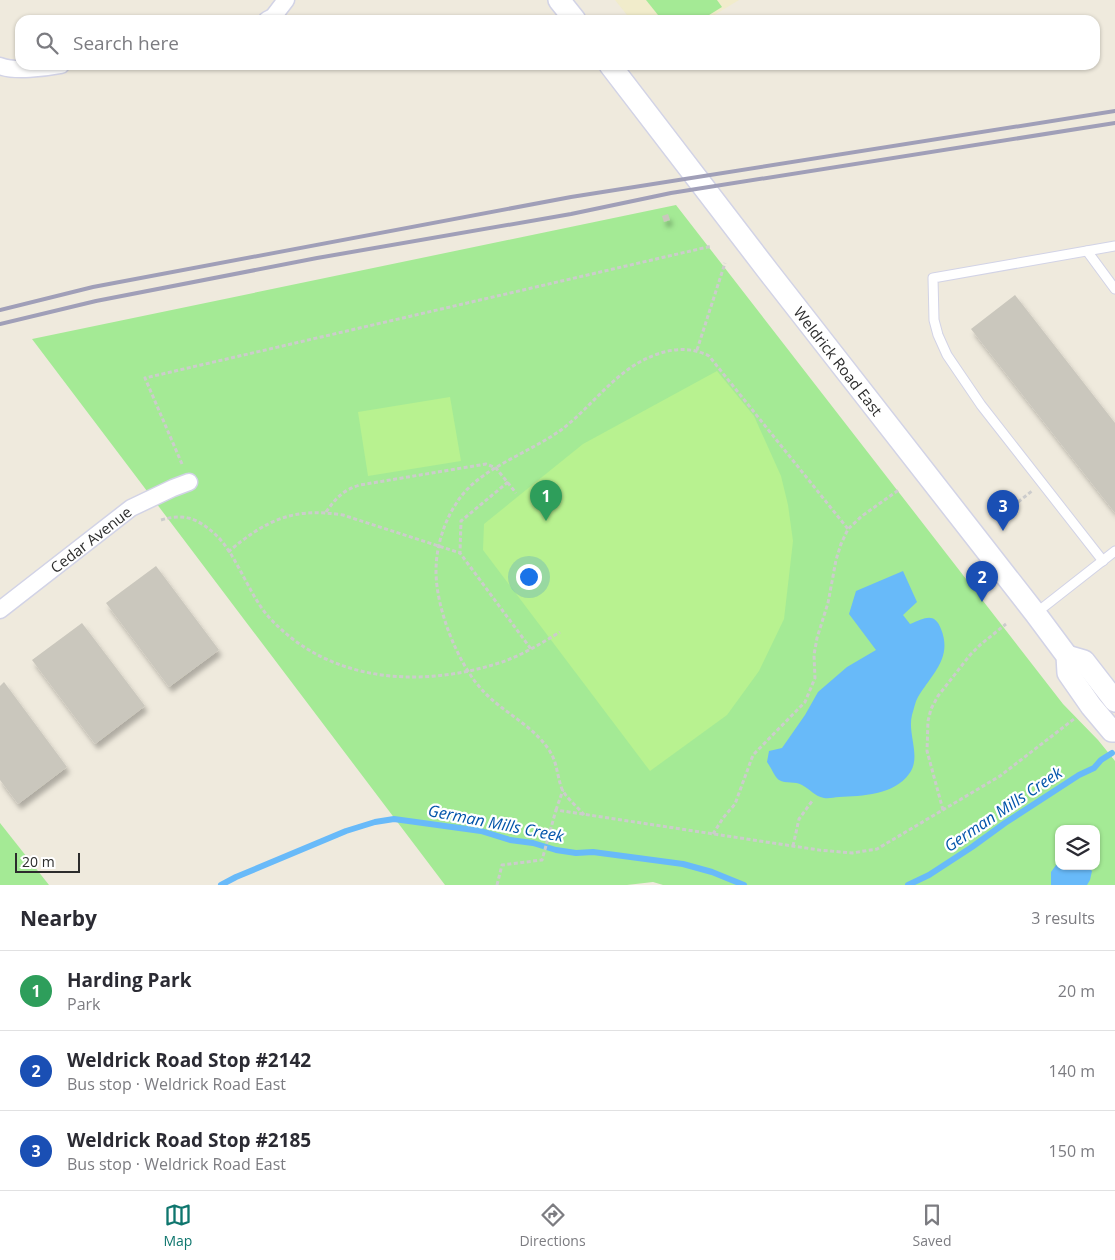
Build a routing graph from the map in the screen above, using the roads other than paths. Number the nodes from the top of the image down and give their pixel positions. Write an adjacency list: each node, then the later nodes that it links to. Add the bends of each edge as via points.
1 (286, 0): 3 (street)
2 (559, 0): 4 (street)
3 (274, 15)
4 (571, 15)
5 (0, 66): 6 (street)
6 (15, 68)
7 (614, 70): 15 (street, Weldrick Road East)
8 (1115, 246): 9 (lane)
9 (1087, 251): 10 (lane); 13 (lane, via 933,278 934,320 947,355 981,405)
10 (1115, 289)
11 (189, 482): 14 (street, Cedar Avenue, via 131,508)
12 (1115, 551): 13 (lane)
13 (1102, 561): 15 (lane)
14 (0, 610)
15 (1036, 613): 16 (street, Weldrick Road East)
16 (1067, 656): 17 (street, Weldrick Road East, via 1084,661); 18 (street, Weldrick Road East, via 1068,673 1091,706)
17 (1115, 701)
18 (1115, 731)

